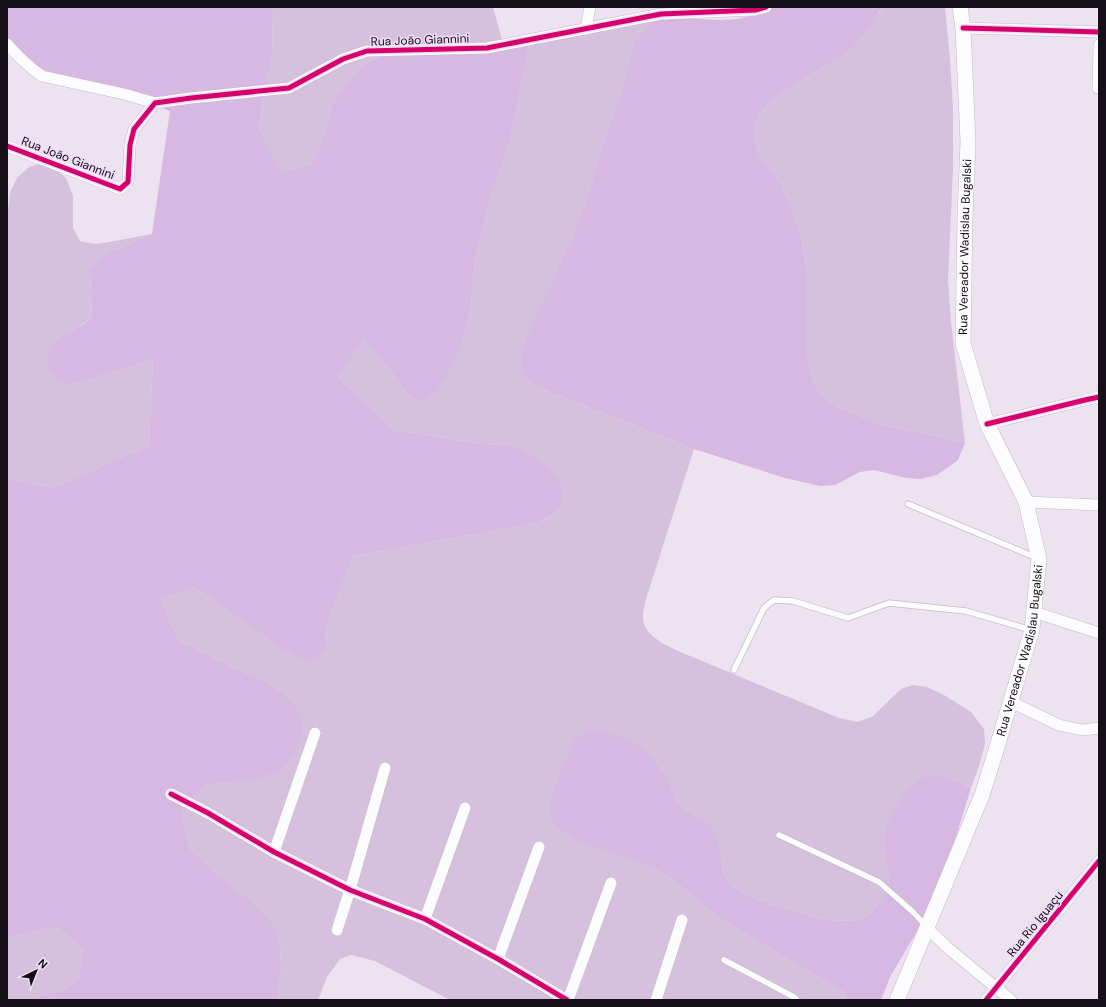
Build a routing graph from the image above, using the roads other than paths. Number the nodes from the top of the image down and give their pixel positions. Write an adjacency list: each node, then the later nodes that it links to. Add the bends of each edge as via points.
1 (590, 7): 5 (street)
2 (766, 7): 5 (street, Rua João Giannini, via 755,10 661,14)
3 (960, 7): 4 (main road, Rua Vereador Wadislau Bugalski)
4 (963, 28): 6 (street); 13 (main road, Rua Vereador Wadislau Bugalski, via 968,142 963,343)
5 (586, 29): 10 (street, Rua João Giannini, via 487,48 366,50 342,59 290,88)
6 (1099, 32)
7 (7, 44): 10 (street, via 17,56 42,76)
8 (1099, 45): 9 (street)
9 (1098, 88)
10 (155, 103): 11 (street, Rua João Giannini, via 134,129 130,145 128,182 120,189)
11 (7, 146)
12 (1099, 397): 13 (street)
13 (988, 424): 14 (main road, Rua Vereador Wadislau Bugalski)
14 (1026, 502): 16 (street); 17 (main road, Rua Vereador Wadislau Bugalski)
15 (908, 504): 17 (lane)
16 (1099, 505)
17 (1039, 559): 18 (main road, Rua Vereador Wadislau Bugalski)
18 (1034, 612): 19 (main road, Rua Vereador Wadislau Bugalski); 20 (street)
19 (1032, 630): 21 (lane, via 966,611 889,603 848,618 793,601 774,600 764,608); 22 (main road, Rua Vereador Wadislau Bugalski)
20 (1099, 633)
21 (734, 670)
22 (1011, 702): 23 (street, via 1059,725 1082,730); 36 (main road, Rua Vereador Wadislau Bugalski, via 982,795)
23 (1099, 728)
24 (315, 733): 30 (street)
25 (386, 768): 33 (street)
26 (171, 794): 30 (street)
27 (465, 808): 34 (street)
28 (779, 835): 36 (lane, via 879,882)
29 (539, 847): 38 (street)
30 (274, 852): 33 (street)
31 (1099, 861): 40 (street, Rua Rio Iguaçu)
32 (611, 883): 41 (street)
33 (350, 890): 34 (street); 37 (street)
34 (425, 920): 38 (street)
35 (682, 920): 42 (street)
36 (927, 928): 40 (street); 44 (main road, Rua Vereador Wadislau Bugalski)
37 (337, 930)
38 (498, 959): 41 (street)
39 (724, 960): 43 (lane)
40 (995, 988): 45 (street, Rua Rio Iguaçu); 46 (street)
41 (568, 1000)
42 (656, 1000)
43 (797, 1000)
44 (897, 1000)
45 (986, 1000)
46 (1011, 1000)

